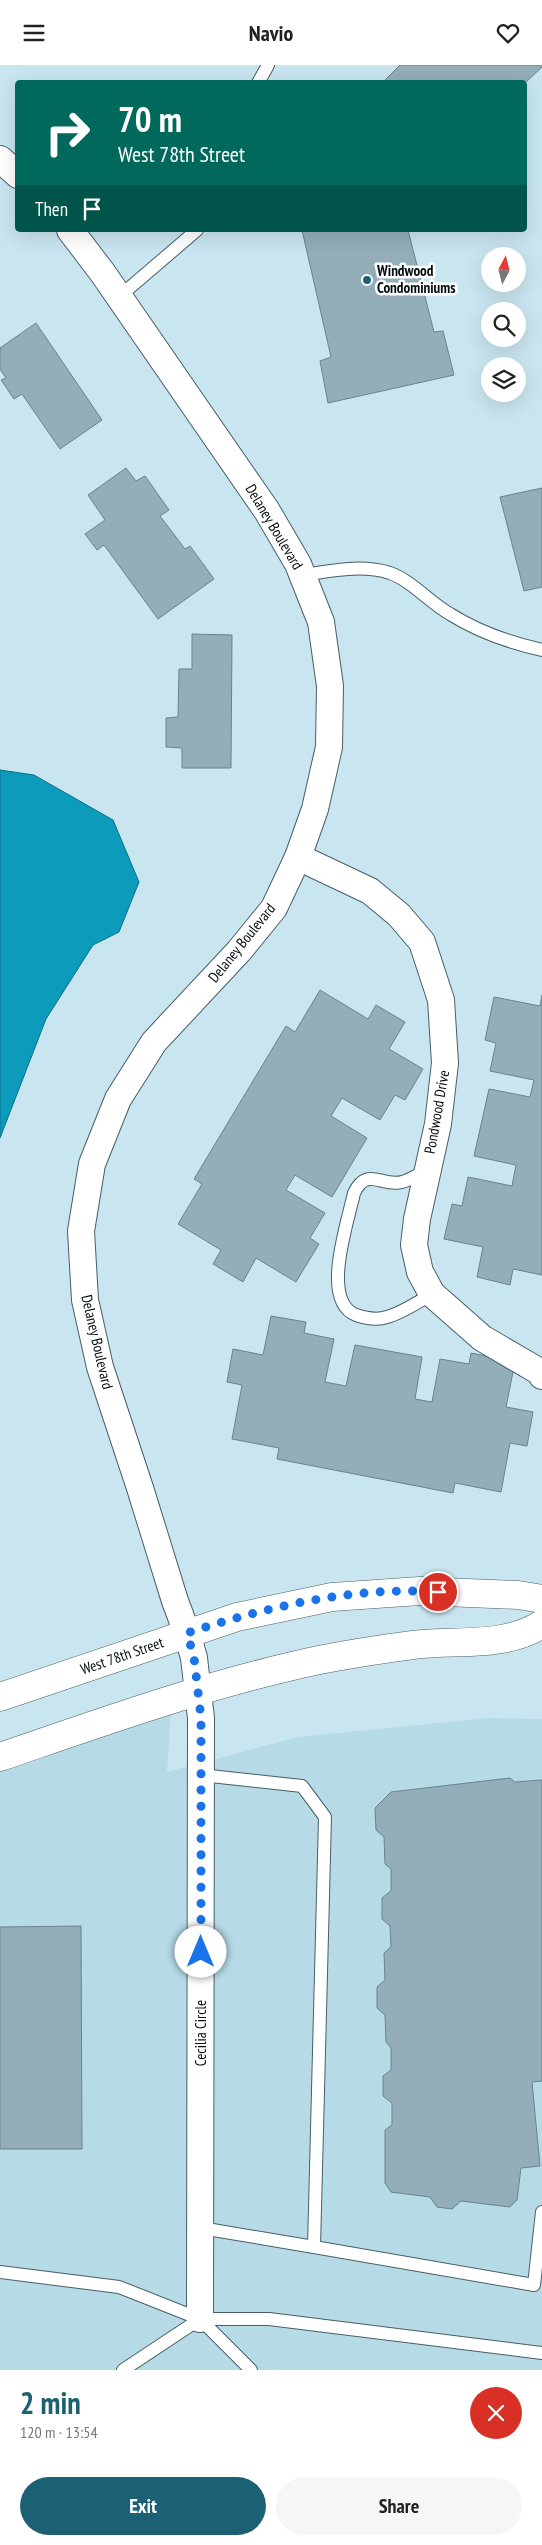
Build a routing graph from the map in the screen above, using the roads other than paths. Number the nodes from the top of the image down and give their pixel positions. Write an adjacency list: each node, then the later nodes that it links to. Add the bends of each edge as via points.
1 (268, 65): 2 (lane)
2 (260, 80)
3 (0, 159): 4 (street)
4 (15, 172)
5 (72, 232): 7 (street, Delaney Boulevard)
6 (195, 232): 7 (lane)
7 (120, 296): 8 (street, Delaney Boulevard, via 267,511)
8 (302, 575): 9 (lane, via 340,569 368,569 391,574 450,615 489,633); 10 (street, Delaney Boulevard, via 321,622 330,686 329,747 315,809)
9 (542, 650)
10 (298, 857): 11 (street, Pondwood Drive, via 370,891 399,915 422,942 441,1000 445,1063 438,1124); 16 (street, Delaney Boulevard, via 274,908 239,951 154,1042 118,1099 92,1164 81,1231 85,1299 100,1367)
11 (426, 1170): 12 (street, Pondwood Drive, via 414,1245 420,1273); 12 (lane, via 401,1183 368,1178 359,1183 338,1268 337,1289 343,1305 351,1313 363,1317 386,1318)
12 (432, 1295): 13 (street, Pondwood Drive, via 482,1338)
13 (542, 1376)
14 (542, 1599): 16 (street, West 78th Street, via 420,1591 332,1597 236,1617)
15 (542, 1624): 17 (street, via 530,1632 494,1641 414,1645 319,1661)
16 (190, 1645): 17 (street, Cecilia Circle); 18 (street, West 78th Street)
17 (198, 1693): 19 (street, via 158,1703); 20 (street, Cecilia Circle)
18 (0, 1697)
19 (0, 1757)
20 (201, 1775): 22 (street, Cecilia Circle); 23 (lane, via 302,1786 325,1817)
21 (542, 2212): 23 (lane, via 534,2285)
22 (201, 2228): 23 (lane); 25 (street, Cecilia Circle)
23 (314, 2247)
24 (0, 2272): 25 (lane, via 119,2287)
25 (200, 2319): 26 (lane, via 269,2319); 27 (lane); 28 (lane)
26 (542, 2353)
27 (123, 2370)
28 (251, 2370)

